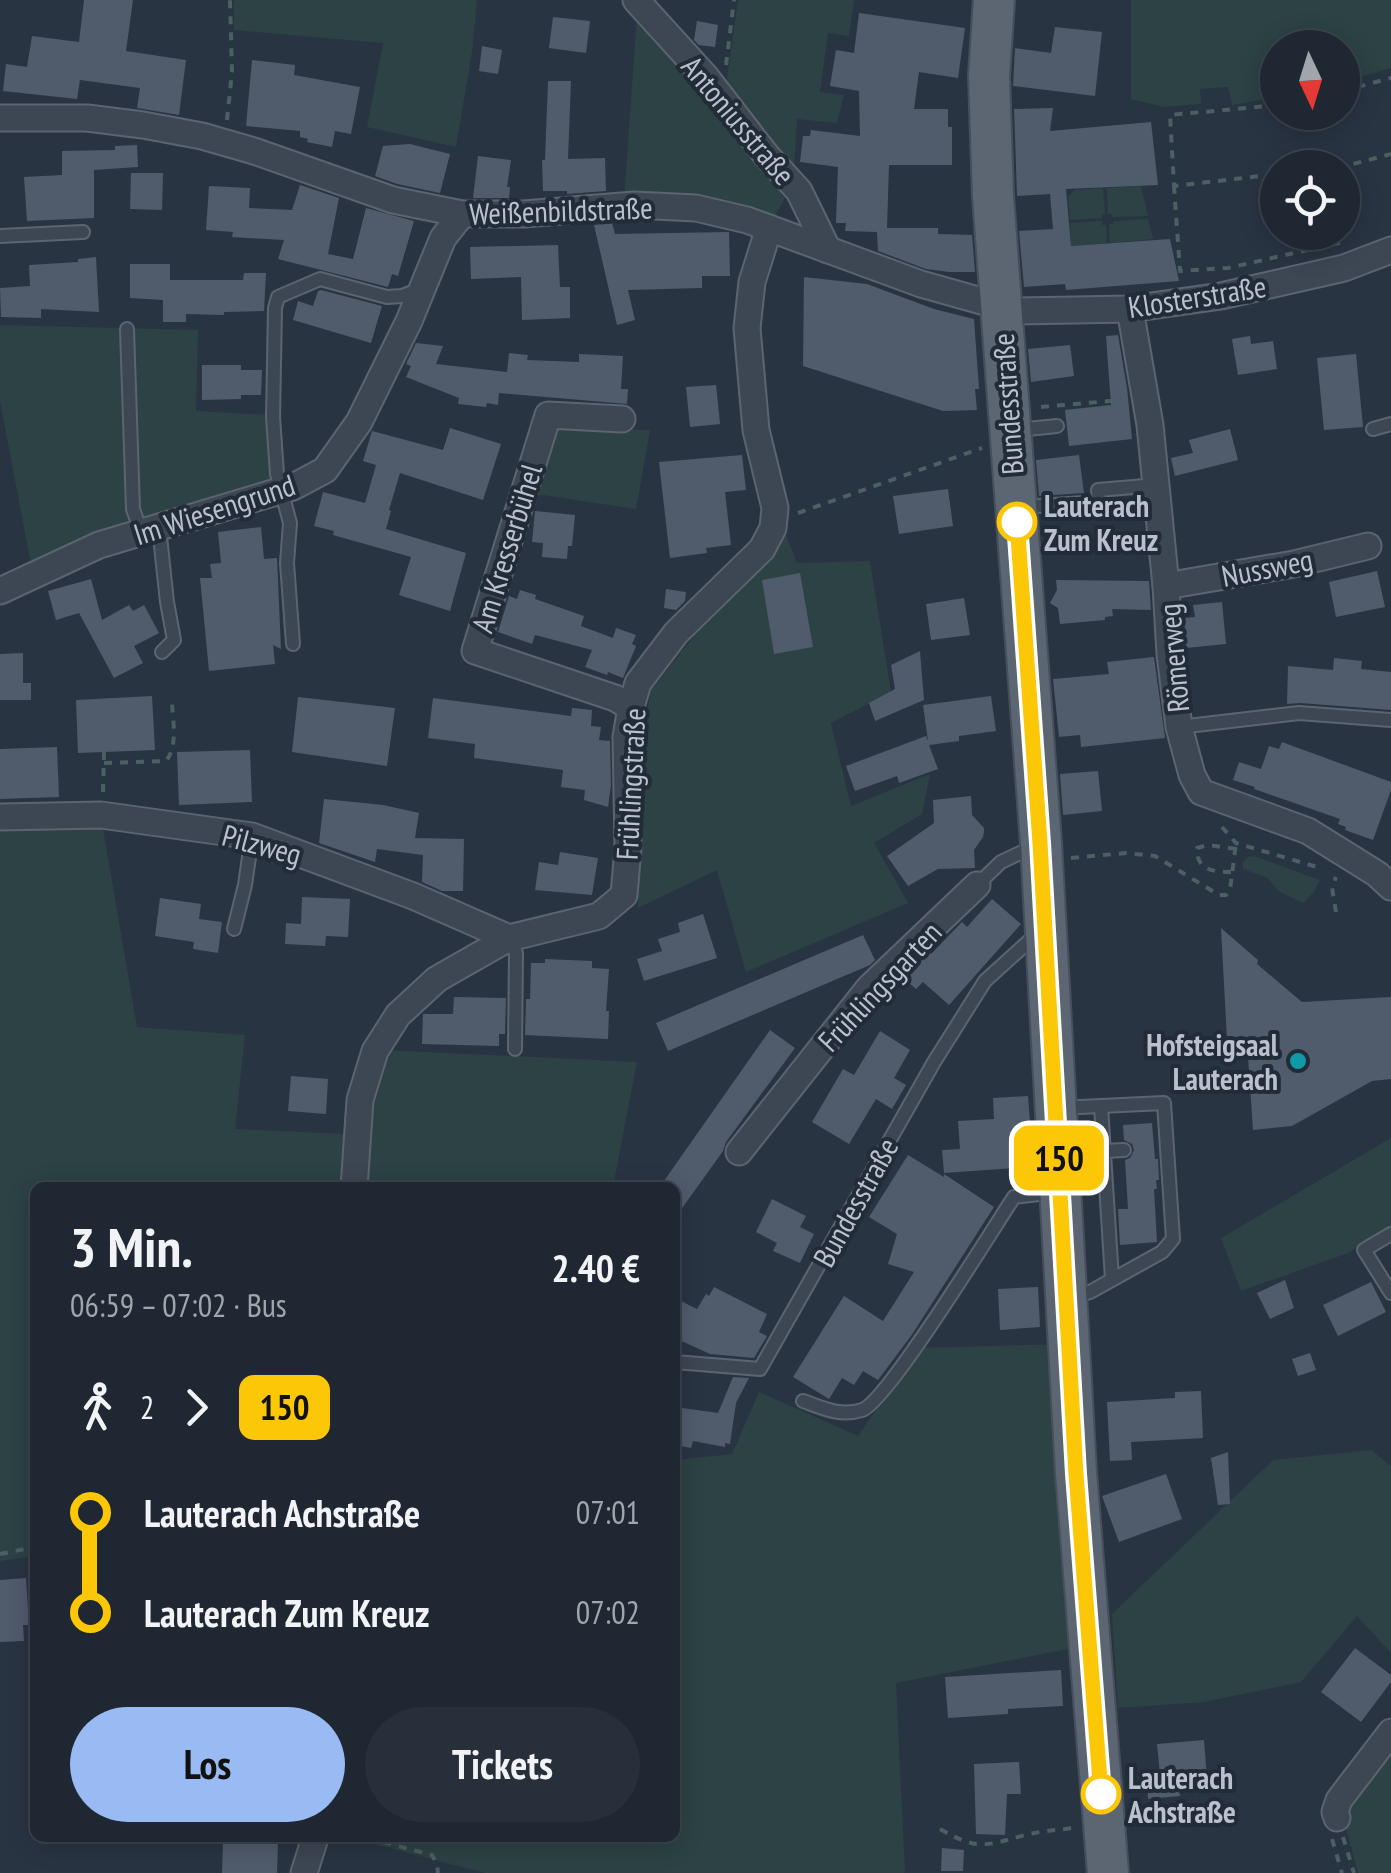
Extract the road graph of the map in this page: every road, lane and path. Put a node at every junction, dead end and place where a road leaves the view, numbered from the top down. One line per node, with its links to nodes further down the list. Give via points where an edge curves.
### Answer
1 (230, 0): 10 (path)
2 (636, 0): 7 (street, Antoniusstraße)
3 (734, 0): 7 (path)
4 (994, 0): 23 (main road, Bundesstraße, via 990,106)
5 (1391, 78): 6 (path)
6 (1360, 86)
7 (721, 98): 19 (street, Antoniusstraße, via 799,190)
8 (1260, 106): 14 (path, via 1170,115)
9 (0, 118): 10 (street, Weißenbildstraße, via 87,118)
10 (225, 142): 15 (street, Weißenbildstraße, via 393,200)
11 (1391, 154): 12 (path)
12 (1360, 162)
13 (1260, 176): 14 (path)
14 (1174, 186): 20 (path, via 1180,271)
15 (462, 214): 16 (street, Weißenbildstraße, via 680,207); 22 (street, Im Wiesengrund, via 443,238)
16 (769, 228): 19 (street, Weißenbildstraße); 37 (street, via 752,282 748,328 756,430)
17 (82, 232): 18 (lane)
18 (0, 236)
19 (828, 250): 23 (street, Weißenbildstraße)
20 (1306, 250)
21 (1391, 250): 24 (street, Klosterstraße, via 1344,268 1221,296)
22 (423, 290): 35 (street, Im Wiesengrund, via 344,446 324,470); 35 (lane, via 387,297 320,279 278,297 273,417)
23 (1000, 305): 24 (street, Klosterstraße, via 1042,312); 31 (main road, Bundesstraße)
24 (1130, 309): 27 (street, Römerweg)
25 (127, 328): 38 (lane, via 133,508)
26 (1090, 391): 28 (path)
27 (1146, 398): 28 (path); 34 (street, Römerweg)
28 (1091, 402): 31 (path)
29 (622, 419): 45 (street, Am Kresserbühel, via 548,414 475,651)
30 (1391, 424): 33 (lane)
31 (1009, 426): 32 (lane); 36 (main road, Bundesstraße); 37 (path)
32 (1057, 426)
33 (1373, 429)
34 (1158, 485): 36 (lane, via 1098,490 1099,502); 40 (street, Römerweg)
35 (281, 490): 38 (street, Im Wiesengrund); 42 (lane, via 290,523)
36 (1016, 508): 55 (main road, Bundesstraße)
37 (774, 522): 45 (street, Frühlingstraße, via 762,548 676,634 638,683)
38 (150, 529): 41 (street, Im Wiesengrund, via 99,544); 43 (lane, via 174,640)
39 (1368, 546): 40 (street, Nussweg)
40 (1166, 586): 47 (street, Römerweg)
41 (0, 591)
42 (293, 644)
43 (162, 652)
44 (172, 704): 49 (path, via 170,758)
45 (631, 707): 63 (street, Frühlingstraße, via 624,895 599,916)
46 (1391, 720): 47 (lane, via 1300,713)
47 (1179, 726): 50 (street, Römerweg, via 1192,775 1202,792)
48 (104, 752): 49 (path)
49 (104, 763): 51 (path)
50 (1218, 799): 54 (path, via 1218,818); 58 (street, via 1308,831)
51 (101, 816): 52 (street, Pilzweg); 53 (street, Pilzweg)
52 (0, 817)
53 (252, 836): 62 (lane); 63 (street, Pilzweg)
54 (1236, 846): 56 (path); 56 (path, via 1197,848 1206,869); 57 (path, via 1317,866)
55 (1041, 852): 56 (path, via 1155,856 1219,895 1230,890); 59 (lane, Frühlingsgarten, via 1001,862); 61 (main road, Bundesstraße)
56 (1232, 872)
57 (1336, 878): 58 (path, via 1358,886); 60 (path)
58 (1387, 883)
59 (977, 884): 69 (street, Frühlingsgarten, via 869,988)
60 (1336, 912)
61 (1046, 927): 66 (main road, Bundesstraße); 76 (lane, Bundesstraße, via 984,980 760,1369)
62 (234, 929)
63 (509, 938): 64 (lane, via 516,953); 70 (street, Frühlingstraße, via 438,979 398,1015 375,1051 360,1100)
64 (515, 1049)
65 (1101, 1106): 66 (lane); 68 (lane); 73 (lane, via 1164,1103 1161,1149 1173,1239)
66 (1056, 1108): 71 (main road, Bundesstraße)
67 (1124, 1150): 68 (lane)
68 (1104, 1151): 73 (lane)
69 (739, 1152)
70 (355, 1182)
71 (1060, 1192): 75 (main road, Bundesstraße); 77 (lane, via 1014,1197 898,1374 866,1410 840,1414)
72 (1391, 1234): 74 (lane, via 1364,1250)
73 (1112, 1279): 75 (lane)
74 (1391, 1293)
75 (1066, 1299): 82 (main road, Bundesstraße)
76 (680, 1362)
77 (803, 1400)
78 (30, 1548): 79 (path)
79 (0, 1554)
80 (1391, 1732): 81 (street, via 1338,1800)
81 (1337, 1818): 89 (path)
82 (1103, 1826): 83 (path, via 982,1846); 88 (main road, Bundesstraße)
83 (940, 1829)
84 (314, 1842): 86 (street)
85 (383, 1842): 87 (path, via 432,1855)
86 (304, 1873)
87 (438, 1873)
88 (1108, 1873)
89 (1354, 1873)

